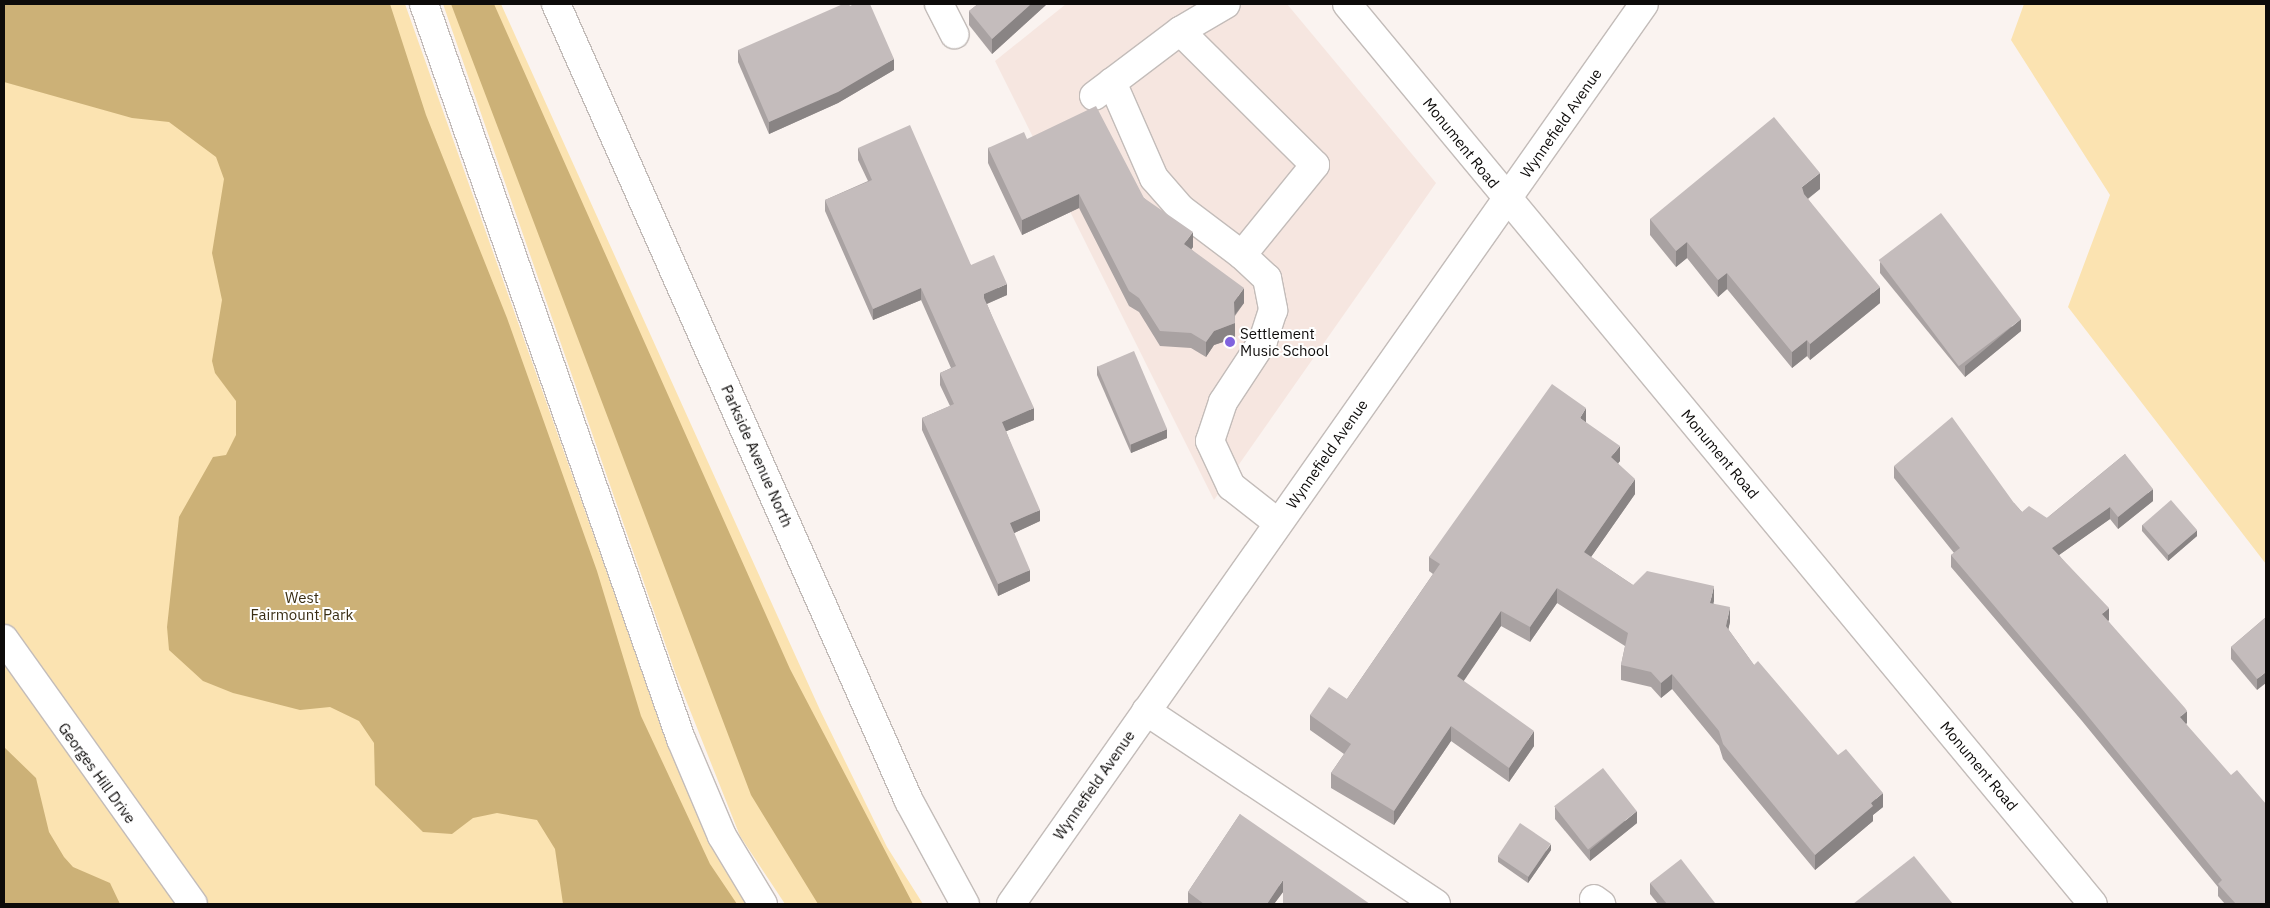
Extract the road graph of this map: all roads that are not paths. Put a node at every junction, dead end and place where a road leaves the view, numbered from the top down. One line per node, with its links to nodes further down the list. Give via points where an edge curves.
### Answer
1 (424, 4): 15 (street, via 681,739 722,836)
2 (556, 4): 16 (street, Parkside Avenue North, via 909,801)
3 (939, 4): 8 (street)
4 (1226, 4): 7 (street)
5 (1347, 4): 9 (street, Monument Road)
6 (1644, 4): 9 (street, Wynnefield Avenue)
7 (1180, 31): 10 (street, via 1315,165); 10 (street, via 1103,89 1154,178 1181,209)
8 (954, 34)
9 (1507, 199): 11 (street, Wynnefield Avenue); 19 (street, Monument Road)
10 (1242, 255): 11 (street, via 1266,278 1273,310 1263,341 1223,402 1210,441 1231,486)
11 (1278, 523): 13 (street, Wynnefield Avenue)
12 (4, 639): 14 (street, Georges Hill Drive)
13 (1146, 711): 17 (street, Wynnefield Avenue); 18 (street)
14 (193, 904)
15 (763, 904)
16 (965, 904)
17 (1011, 904)
18 (1436, 904)
19 (2094, 904)

